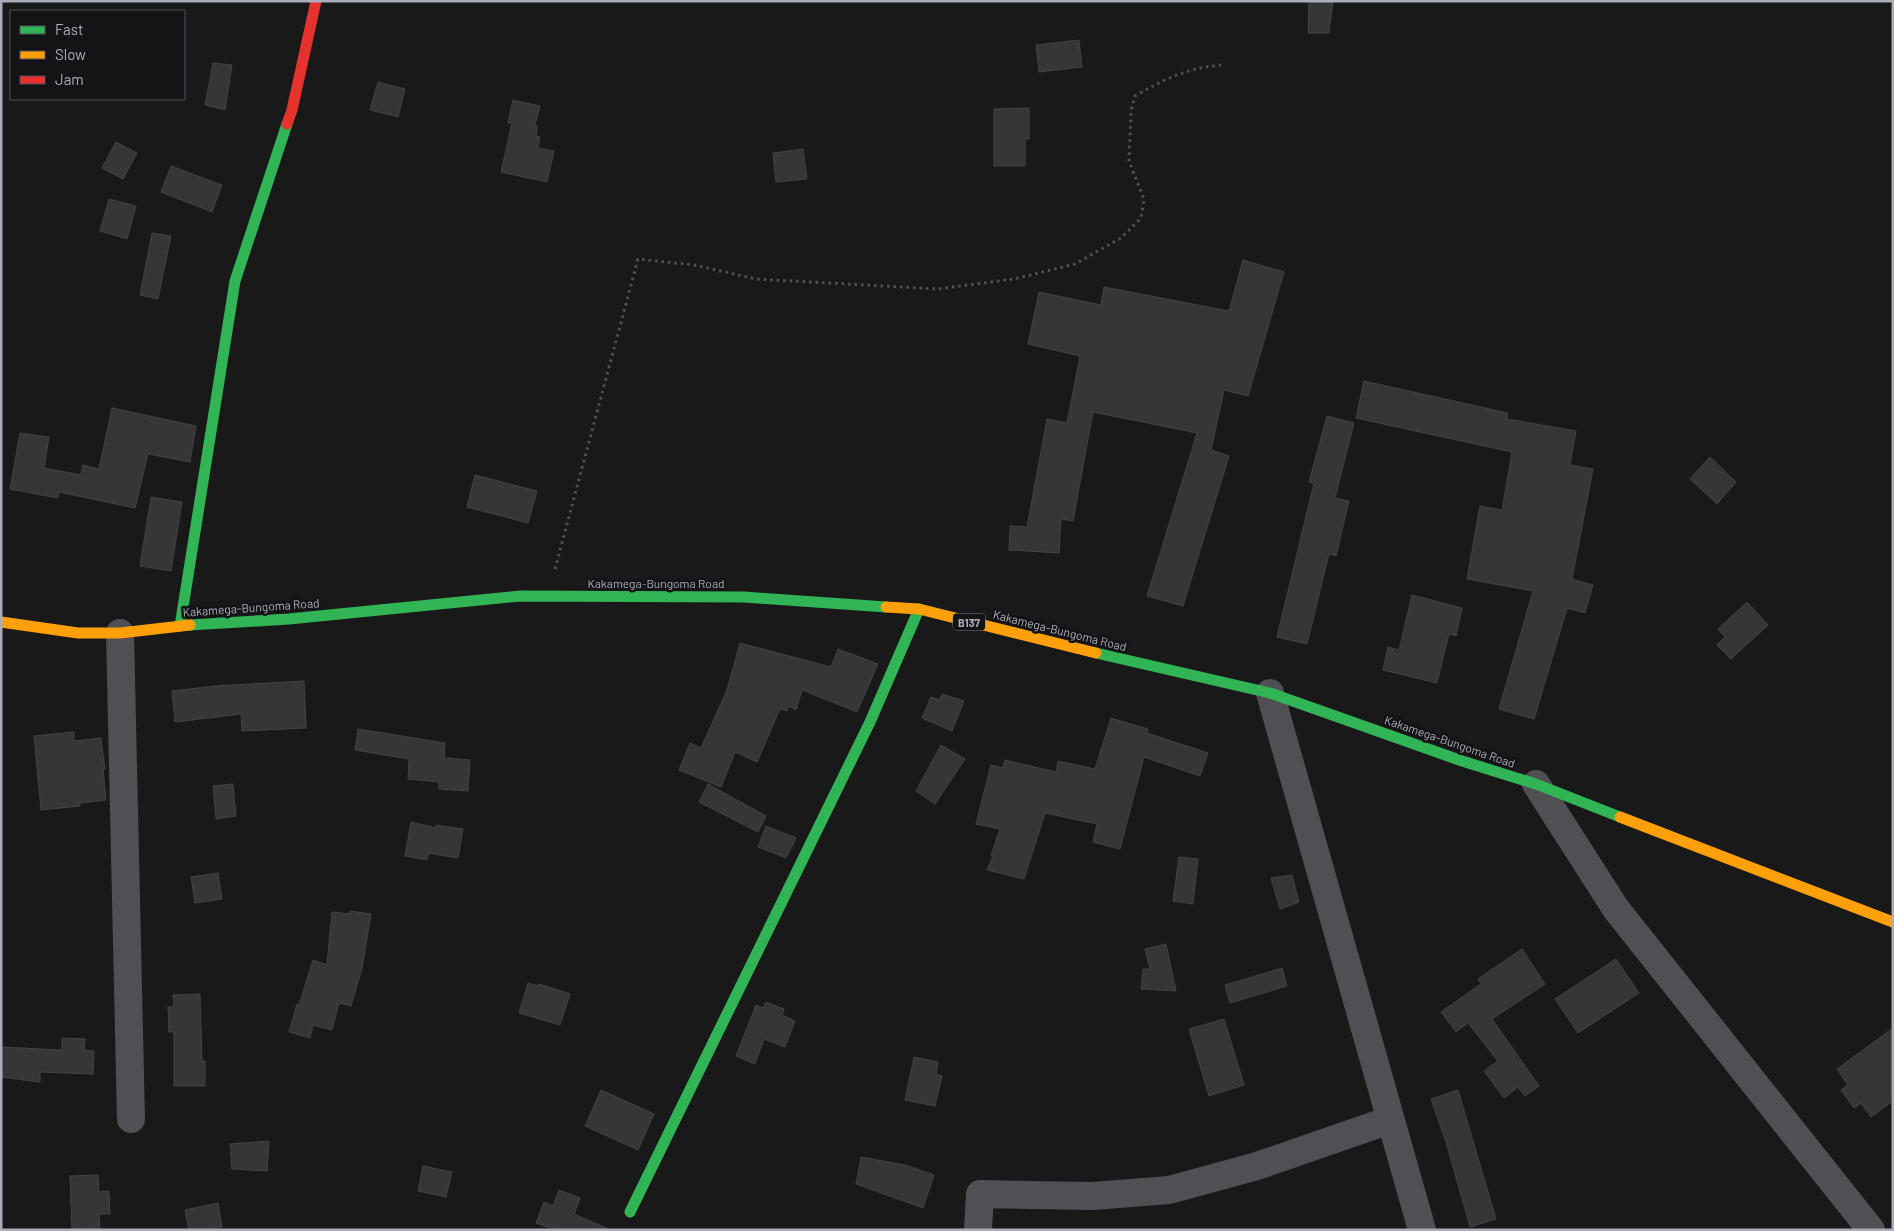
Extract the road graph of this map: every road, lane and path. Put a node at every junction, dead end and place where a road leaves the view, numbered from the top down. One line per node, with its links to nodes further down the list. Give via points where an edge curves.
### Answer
1 (316, 1): 6 (main road, via 292,110 235,281)
2 (1221, 65): 3 (path, via 1198,67 1167,78 1136,96 1130,110 1129,161 1144,199 1140,218 1121,238 1075,264 1014,279 937,289 756,279 694,265 638,259)
3 (548, 596): 4 (main road, Kakamega-Bungoma Road / B137, via 744,597); 6 (main road, Kakamega-Bungoma Road / B137)
4 (919, 609): 8 (main road, Kakamega-Bungoma Road / B137); 13 (main road, via 870,722)
5 (1, 622): 7 (main road, Kakamega-Bungoma Road / B137, via 78,633)
6 (180, 626): 7 (main road, Kakamega-Bungoma Road / B137)
7 (120, 633): 11 (street)
8 (1270, 693): 9 (main road, Kakamega-Bungoma Road / B137); 12 (street)
9 (1536, 784): 10 (main road, Kakamega-Bungoma Road / B137); 16 (street, via 1616,909)
10 (1893, 922)
11 (132, 1119)
12 (1390, 1120): 14 (street, via 1257,1166 1169,1190 1093,1196 980,1194); 15 (street)
13 (630, 1212)
14 (978, 1230)
15 (1422, 1230)
16 (1871, 1230)

